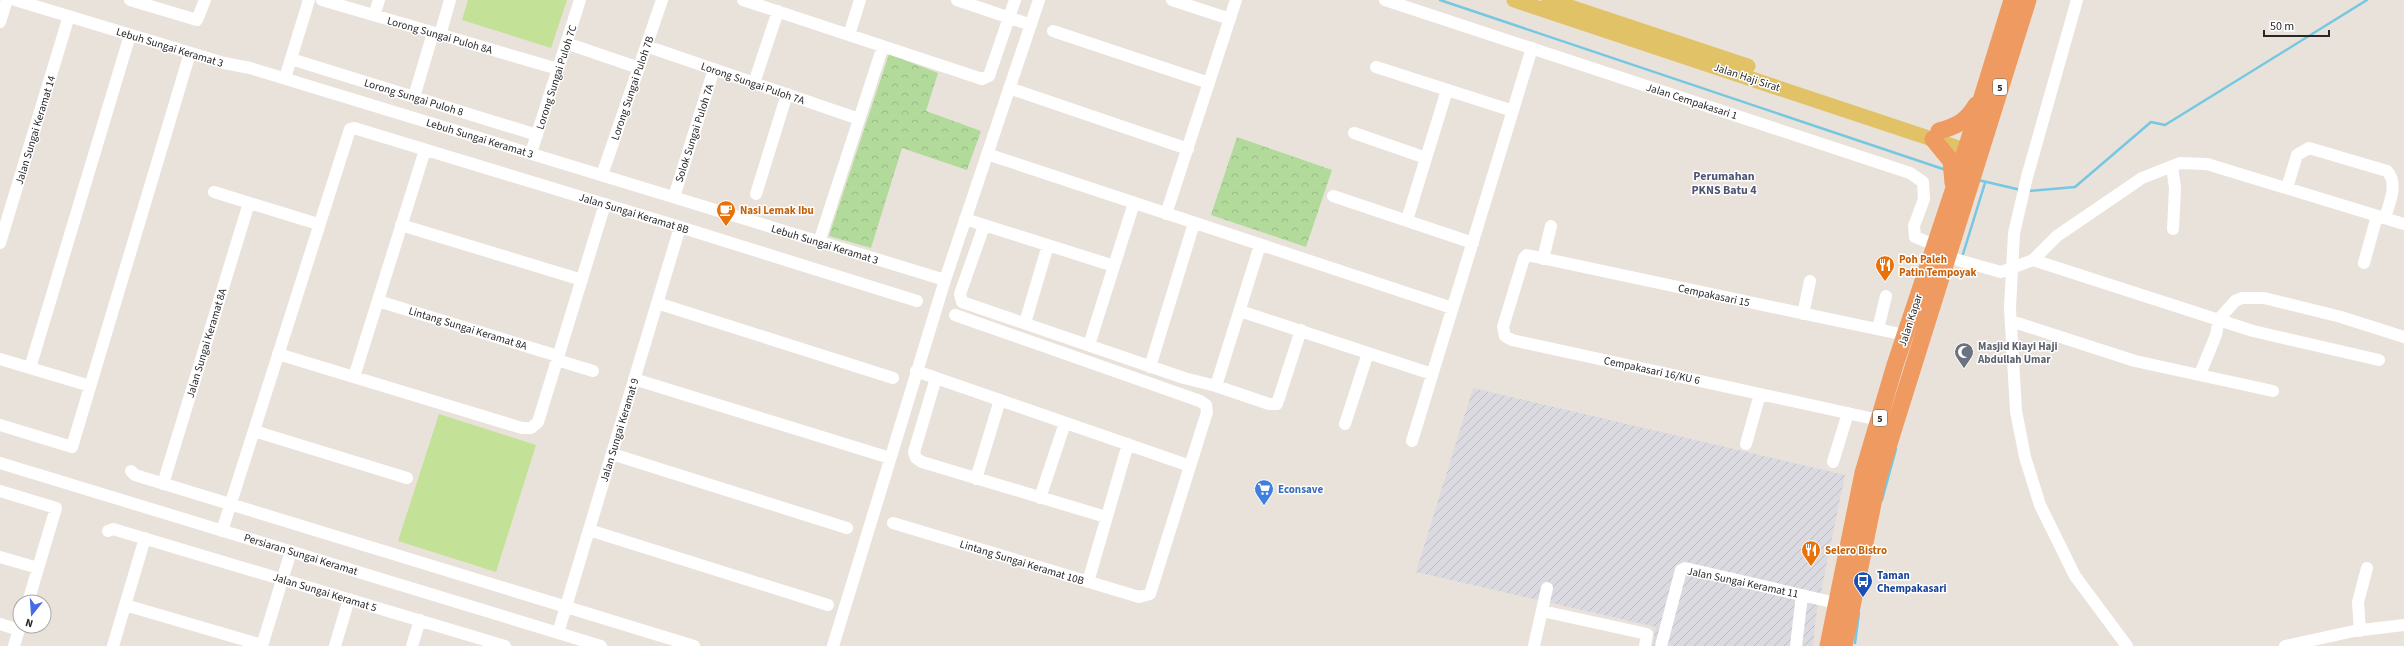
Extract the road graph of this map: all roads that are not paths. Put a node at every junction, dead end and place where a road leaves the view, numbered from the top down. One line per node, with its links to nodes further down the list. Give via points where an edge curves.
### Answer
1 (7, 0): 27 (street)
2 (15, 0): 26 (street, Lebuh Sungai Keramat 3)
3 (130, 0): 4 (street, via 197,20)
4 (205, 0)
5 (309, 0): 41 (street)
6 (322, 0): 25 (street, Lorong Sungai Puloh 8A)
7 (379, 0): 25 (street)
8 (450, 0): 33 (street)
9 (580, 0): 36 (street, Lorong Sungai Puloh 7C)
10 (662, 0): 37 (street, Lorong Sungai Puloh 7B)
11 (743, 0): 24 (street)
12 (860, 0): 35 (street)
13 (957, 0): 28 (street)
14 (1015, 0): 28 (street)
15 (1039, 0): 30 (street)
16 (1172, 0): 29 (street)
17 (1236, 0): 29 (street)
18 (1385, 0): 39 (street, Jalan Cempakasari 1)
19 (1514, 0): 58 (main road, Jalan Haji Sirat)
20 (1549, 0): 58 (main road, Jalan Haji Sirat)
21 (2012, 0): 31 (highway, Jalan Kapar / 5)
22 (2028, 0): 31 (highway, Jalan Kapar / 5)
23 (2077, 0): 99 (street, via 2027,177 2014,233)
24 (778, 12): 35 (street); 47 (street)
25 (374, 15): 33 (street, Lorong Sungai Puloh 8A)
26 (69, 16): 34 (street, Lebuh Sungai Keramat 3); 88 (street, Jalan Sungai Keramat 14)
27 (1, 18)
28 (1009, 18): 30 (street); 38 (street, via 989,76 982,79)
29 (1230, 19): 48 (street)
30 (1031, 25): 49 (street)
31 (2011, 26): 52 (highway, Jalan Kapar / 5); 65 (highway, Jalan Kapar / 5)
32 (1053, 31): 48 (street)
33 (437, 34): 44 (street, Lorong Sungai Puloh 8A); 53 (street)
34 (130, 35): 40 (street, Lebuh Sungai Keramat 3); 125 (street)
35 (849, 35): 38 (street)
36 (566, 43): 43 (street); 44 (street, Lorong Sungai Puloh 7C)
37 (646, 46): 43 (street, Lorong Sungai Puloh 7B); 45 (street, Lorong Sungai Puloh 7A)
38 (883, 46): 55 (street)
39 (1532, 48): 54 (street); 91 (street, Jalan Cempakasari 1, via 1910,173 1923,182 1924,199 1914,226 1915,237)
40 (190, 53): 46 (street, Lebuh Sungai Keramat 3); 134 (street)
41 (291, 59): 46 (street); 53 (street, Lorong Sungai Puloh 8)
42 (1376, 67): 50 (street)
43 (639, 68): 66 (street, Lorong Sungai Puloh 7B)
44 (558, 69): 57 (street, Lorong Sungai Puloh 7C)
45 (714, 69): 47 (street, Lorong Sungai Puloh 7A); 71 (street, Solok Sungai Puloh 7A)
46 (285, 78): 61 (street, Lebuh Sungai Keramat 3)
47 (754, 83): 51 (street, Lorong Sungai Puloh 7A)
48 (1209, 83): 59 (street)
49 (1010, 88): 59 (street); 62 (street)
50 (1447, 90): 54 (street); 63 (street)
51 (787, 94): 55 (street, Lorong Sungai Puloh 7A); 69 (street)
52 (1983, 95): 58 (highway, via 1969,118); 65 (highway, Jalan Kapar / 5)
53 (414, 97): 57 (street, Lorong Sungai Puloh 8)
54 (1513, 111): 89 (street)
55 (859, 119): 87 (street)
56 (1354, 133): 63 (street)
57 (537, 135): 61 (street, Lorong Sungai Puloh 7C)
58 (1936, 135): 65 (highway); 65 (main road, Jalan Haji Sirat)
59 (1188, 149): 75 (street)
60 (425, 150): 74 (street, Jalan Sungai Keramat 8B); 80 (street, Jalan Sungai Keramat 8B, via 354,128 350,129); 82 (street)
61 (531, 153): 66 (street, Lebuh Sungai Keramat 3)
62 (987, 154): 73 (street); 77 (street)
63 (1426, 158): 78 (street)
64 (2172, 166): 67 (street, via 2180,163 2207,164); 86 (street, via 2175,188); 96 (street, via 2142,178 2056,236)
65 (1964, 167): 91 (highway, Jalan Kapar / 5); 93 (highway, Jalan Kapar / 5)
66 (602, 175): 71 (street, Lebuh Sungai Keramat 3)
67 (2287, 188): 76 (street); 76 (street, via 2297,155 2309,148 2387,171 2392,176 2393,186)
68 (214, 192): 72 (street)
69 (756, 194)
70 (1333, 196): 78 (street)
71 (674, 197): 87 (street, Lebuh Sungai Keramat 3)
72 (249, 203): 80 (street); 156 (street, Jalan Sungai Keramat 8A)
73 (1134, 203): 75 (street); 98 (street)
74 (605, 204): 85 (street, Jalan Sungai Keramat 8B); 100 (street)
75 (1166, 214): 79 (street)
76 (2381, 217): 81 (street); 97 (street)
77 (965, 219): 83 (street); 101 (street)
78 (1407, 220): 89 (street)
79 (1194, 223): 90 (street); 124 (street)
80 (318, 224): 120 (street)
81 (2404, 224)
82 (402, 225): 100 (street); 104 (street)
83 (984, 226): 92 (street); 113 (street, via 960,300)
84 (1551, 226): 95 (street)
85 (680, 227): 105 (street, Jalan Sungai Keramat 8B); 106 (street, Jalan Sungai Keramat 9)
86 (2173, 229)
87 (819, 242): 101 (street, Lebuh Sungai Keramat 3)
88 (0, 243)
89 (1473, 243): 107 (street)
90 (1260, 245): 107 (street); 108 (street)
91 (1935, 245): 116 (highway, Jalan Kapar / 5)
92 (1048, 246): 98 (street); 113 (street)
93 (1948, 257): 99 (street, via 2001,272); 204 (highway, Jalan Kapar / 5, via 1878,479)
94 (1524, 258): 95 (street, Cempakasari 15, via 1527,255); 137 (street, Cempakasari 16/KU 6, via 1504,327 1508,338)
95 (1543, 259): 109 (street, Cempakasari 15)
96 (2033, 260): 99 (street); 111 (street)
97 (2364, 264)
98 (1114, 266): 118 (street)
99 (2011, 268): 112 (street)
100 (582, 280): 121 (street)
101 (945, 280): 127 (street)
102 (1810, 281): 109 (street)
103 (1886, 296): 115 (street)
104 (378, 301): 121 (street, Lintang Sungai Keramat 8A); 130 (street)
105 (917, 301)
106 (657, 303): 131 (street); 133 (street, Jalan Sungai Keramat 9)
107 (1452, 308): 128 (street)
108 (1240, 311): 114 (street); 135 (street)
109 (1804, 314): 115 (street, Cempakasari 15)
110 (955, 315): 152 (street, via 1200,401 1206,405 1207,412)
111 (2219, 319): 117 (street, via 2235,301 2242,298 2264,298 2341,317); 123 (street, via 2253,330); 129 (street, via 2216,336)
112 (2011, 321): 129 (street, via 2135,361); 205 (street, via 2016,411 2025,457 2040,505 2075,576)
113 (1025, 323): 118 (street)
114 (1300, 330): 119 (street); 135 (street, via 1278,404 1269,404)
115 (1878, 330): 116 (street, Cempakasari 15)
116 (1905, 335): 140 (highway, Jalan Kapar / 5)
117 (2404, 337)
118 (1089, 345): 124 (street)
119 (1368, 353): 128 (street); 142 (street)
120 (278, 354): 130 (street); 144 (street)
121 (558, 358): 126 (street, Lintang Sungai Keramat 8A); 130 (street, via 538,422 531,428 522,428)
122 (0, 359): 125 (street)
123 (2379, 360)
124 (1150, 366): 135 (street)
125 (30, 368): 134 (street)
126 (593, 371)
127 (916, 372): 132 (street); 149 (street)
128 (1432, 374): 145 (street)
129 (2200, 374): 136 (street)
130 (354, 377)
131 (893, 378)
132 (936, 378): 138 (street); 155 (street, via 914,452 916,458)
133 (634, 379): 148 (street, Jalan Sungai Keramat 9); 149 (street)
134 (90, 386): 143 (street, via 72,446)
135 (1216, 386)
136 (2273, 391)
137 (1760, 394): 139 (street, Cempakasari 16/KU 6); 147 (street)
138 (1000, 400): 141 (street); 155 (street)
139 (1848, 413): 140 (street, Cempakasari 16/KU 6); 150 (street)
140 (1879, 420): 177 (highway, Jalan Kapar / 5, via 1858,494)
141 (1065, 423): 146 (street); 158 (street)
142 (1345, 424)
143 (0, 425)
144 (254, 431): 154 (street); 159 (street)
145 (1412, 441)
146 (1128, 444): 152 (street); 160 (street)
147 (1746, 444)
148 (612, 454): 162 (street); 163 (street, Jalan Sungai Keramat 9)
149 (890, 458): 198 (street)
150 (1833, 462)
151 (0, 463): 165 (street, Persiaran Sungai Keramat)
152 (1190, 466): 172 (street, Lintang Sungai Keramat 10B, via 1150,594 1139,597)
153 (131, 471): 156 (street)
154 (407, 478)
155 (976, 478): 158 (street)
156 (164, 484): 159 (street)
157 (0, 492): 169 (street, via 56,508)
158 (1040, 498): 160 (street)
159 (231, 504): 165 (street); 179 (street)
160 (1106, 517): 172 (street)
161 (893, 523): 172 (street, Lintang Sungai Keramat 10B)
162 (847, 528)
163 (589, 530): 179 (street, Jalan Sungai Keramat 9); 180 (street)
164 (108, 531): 166 (street, Jalan Sungai Keramat 5, via 113,529)
165 (222, 531): 167 (street, Persiaran Sungai Keramat)
166 (145, 538): 171 (street, Jalan Sungai Keramat 5); 178 (street)
167 (291, 551): 171 (street); 187 (street, Persiaran Sungai Keramat)
168 (0, 557): 169 (street)
169 (38, 568): 174 (street)
170 (2367, 568): 186 (street, via 2358,602)
171 (283, 579): 176 (street, Jalan Sungai Keramat 5); 192 (street)
172 (1088, 582)
173 (1547, 588): 181 (street)
174 (30, 594)
175 (1802, 595): 177 (street, Jalan Sungai Keramat 11); 201 (street, Jalan Sungai Keramat 11, via 1693,570 1681,570); 202 (street)
176 (349, 599): 182 (street, Jalan Sungai Keramat 5); 193 (street)
177 (1836, 603): 203 (highway, Jalan Kapar / 5)
178 (126, 605): 191 (street); 192 (street)
179 (566, 605): 187 (street, Jalan Sungai Keramat 9); 197 (street)
180 (828, 605)
181 (1542, 611): 199 (street); 200 (street, via 1648,634)
182 (420, 620): 194 (street); 195 (street, Jalan Sungai Keramat 5)
183 (0, 624): 185 (street)
184 (2404, 625): 186 (street)
185 (12, 626)
186 (2360, 631): 206 (street)
187 (558, 632): 189 (street, Persiaran Sungai Keramat)
188 (18, 634): 190 (street)
189 (579, 643): 196 (street, Persiaran Sungai Keramat)
190 (14, 646)
191 (113, 646)
192 (262, 646)
193 (335, 646)
194 (412, 646)
195 (505, 646)
196 (601, 646)
197 (694, 646)
198 (833, 646)
199 (1534, 646)
200 (1645, 646)
201 (1661, 646)
202 (1796, 646)
203 (1828, 646)
204 (1844, 646)
205 (2126, 646)
206 (2285, 646)

